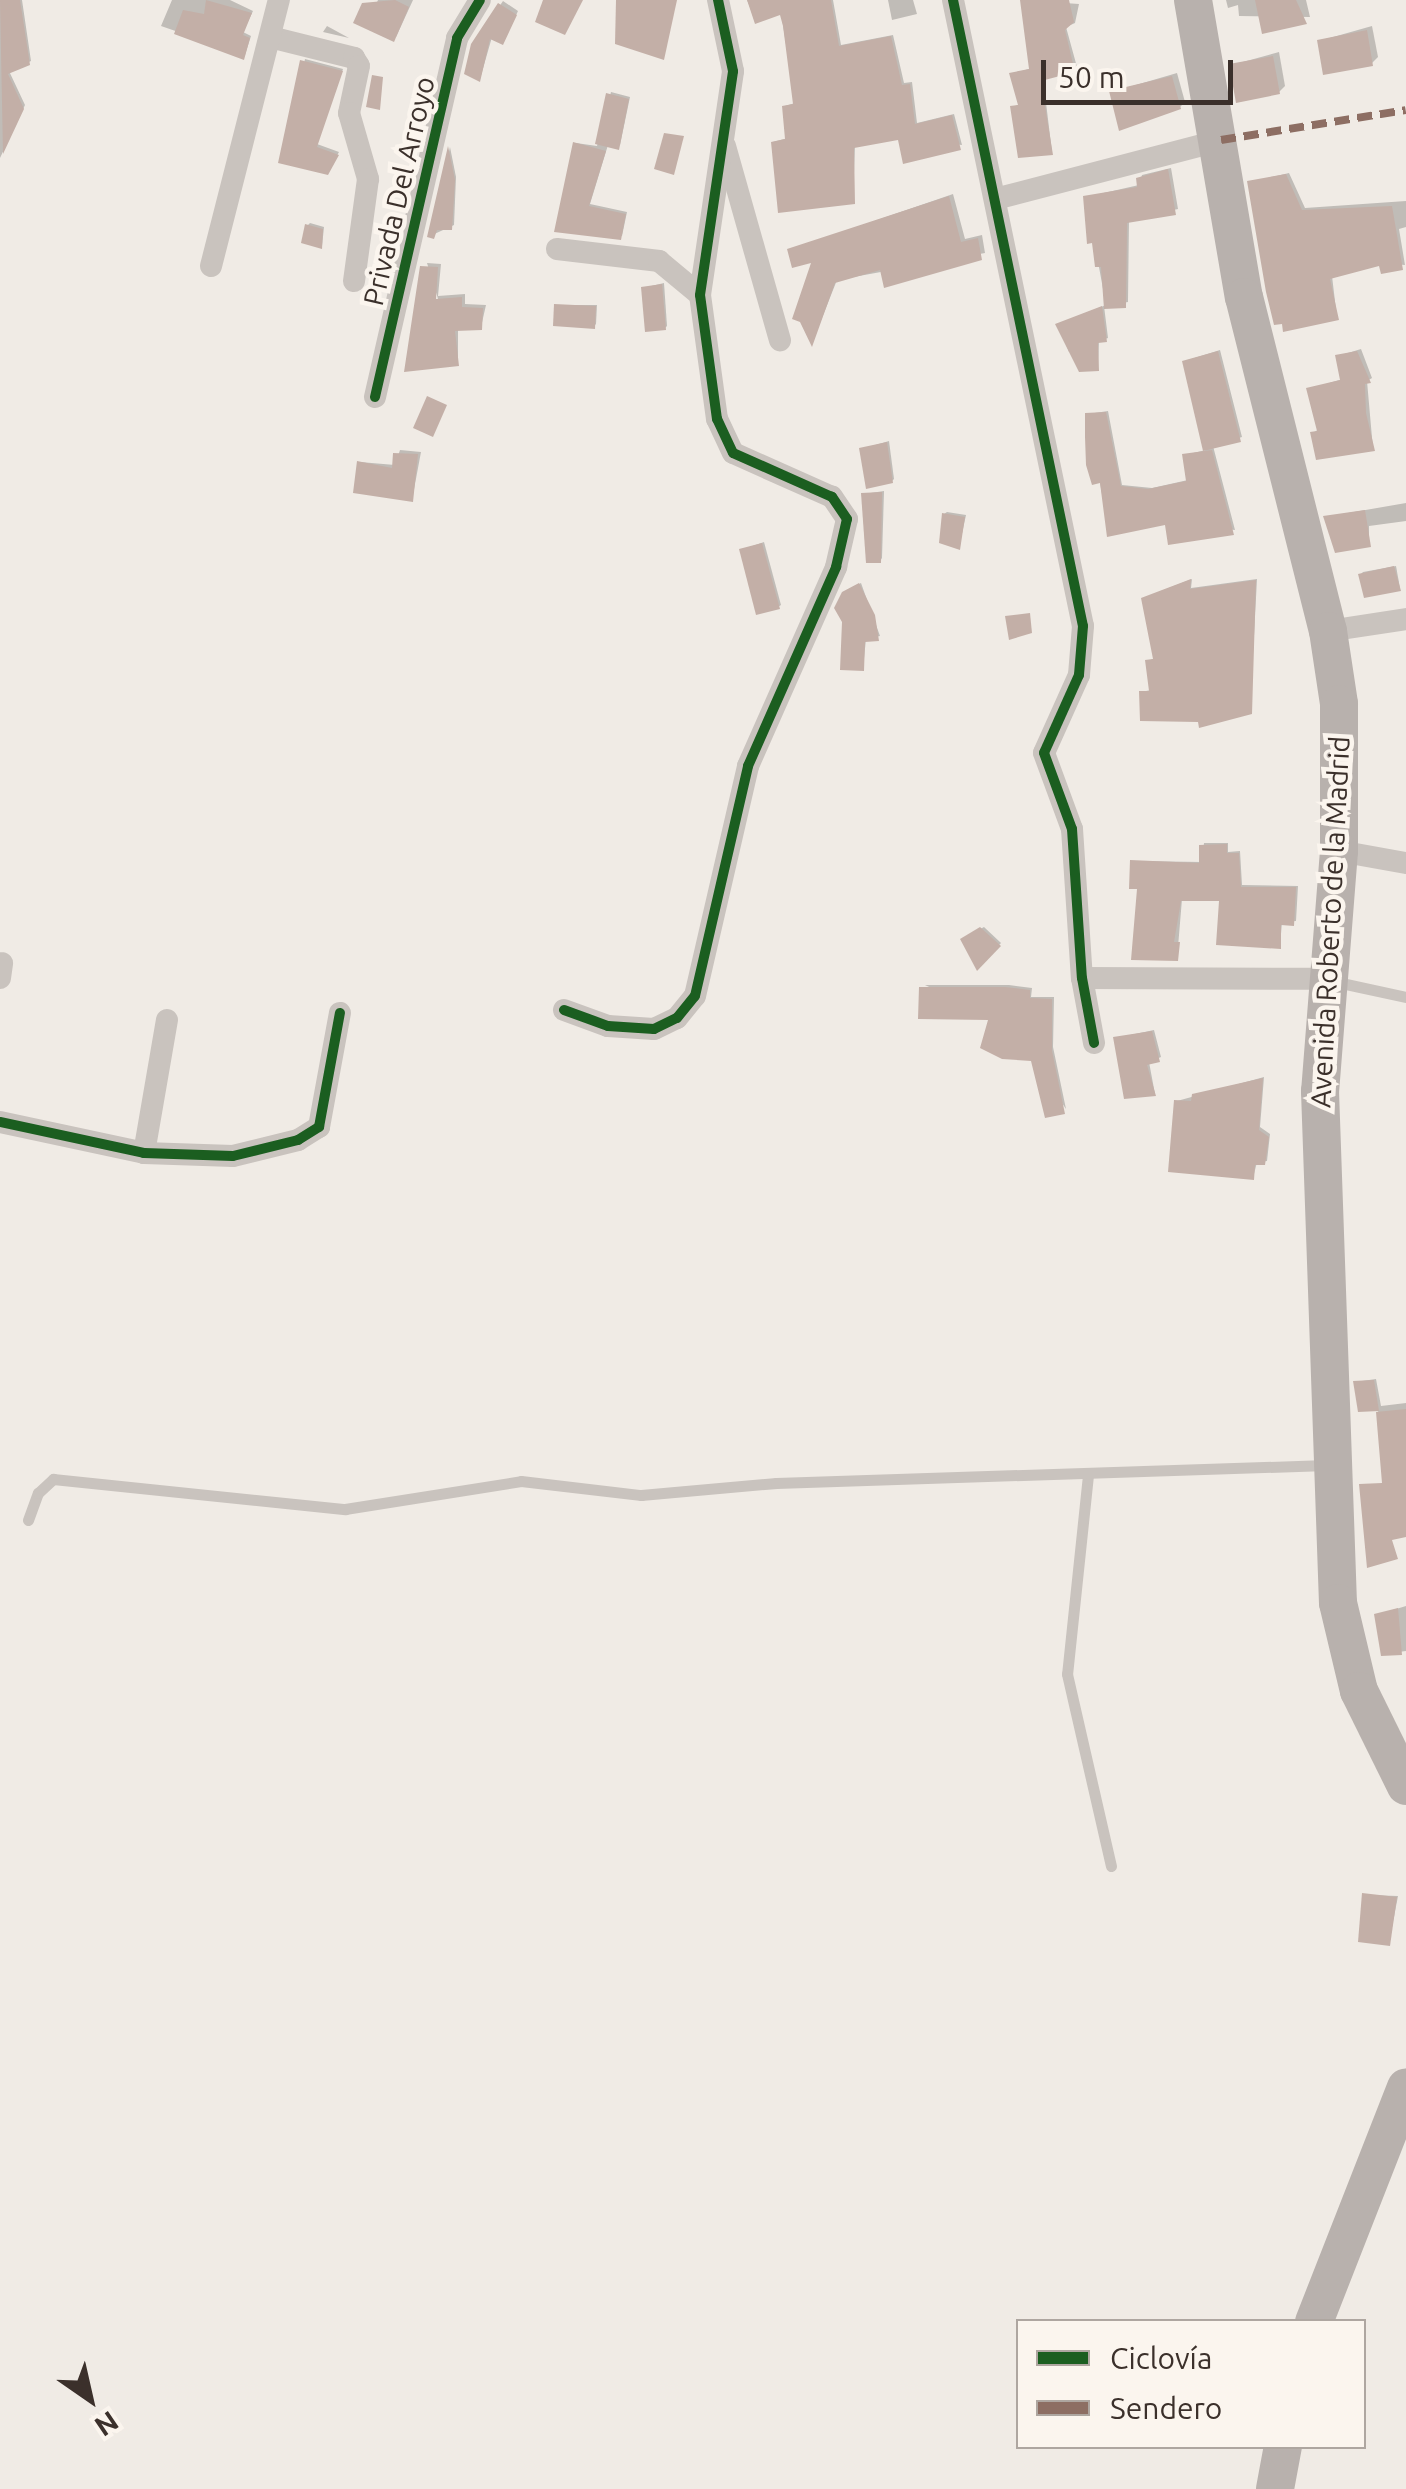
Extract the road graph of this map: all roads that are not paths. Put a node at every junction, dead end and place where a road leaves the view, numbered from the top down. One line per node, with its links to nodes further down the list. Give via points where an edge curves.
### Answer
1 (280, 0): 6 (street)
2 (480, 0): 15 (street, Privada Del Arroyo, via 457,38)
3 (718, 0): 7 (street, via 733,72)
4 (953, 0): 9 (street)
5 (1194, 0): 8 (main road, Avenida Roberto de la Madrid)
6 (270, 37): 11 (street); 12 (street, via 354,58 359,66 349,112 368,180)
7 (723, 138): 13 (street); 14 (street)
8 (1222, 140): 9 (street); 17 (main road, Avenida Roberto de la Madrid, via 1244,297)
9 (994, 199): 20 (street, via 1083,626 1079,675 1044,753 1072,829)
10 (557, 249): 13 (street, via 659,261)
11 (210, 266)
12 (354, 281)
13 (700, 295): 23 (street, via 717,420 733,453 832,496 847,519 836,566 748,766 695,996 677,1018 654,1029 608,1026)
14 (780, 340)
15 (375, 396)
16 (1406, 618): 17 (street)
17 (1328, 631): 18 (main road, Avenida Roberto de la Madrid, via 1339,704)
18 (1339, 850): 19 (street); 21 (main road, Avenida Roberto de la Madrid)
19 (1406, 863)
20 (1082, 978): 21 (street); 26 (street)
21 (1324, 979): 22 (lane); 29 (main road, Avenida Roberto de la Madrid, via 1320,1091)
22 (1406, 996)
23 (564, 1010)
24 (340, 1013): 28 (street, via 318,1127 310,1136 233,1156)
25 (167, 1020): 28 (street)
26 (1094, 1043)
27 (0, 1122): 28 (street)
28 (144, 1153)
29 (1332, 1464): 30 (lane); 32 (main road, Avenida Roberto de la Madrid, via 1346,1653)
30 (1088, 1475): 31 (lane, via 776,1483 641,1494 521,1482 345,1509 53,1479 38,1493); 33 (lane, via 1067,1674)
31 (28, 1520)
32 (1406, 1786)
33 (1111, 1866)
34 (1406, 2087): 35 (main road)
35 (1315, 2319)
36 (1282, 2449): 37 (main road)
37 (1276, 2489)

